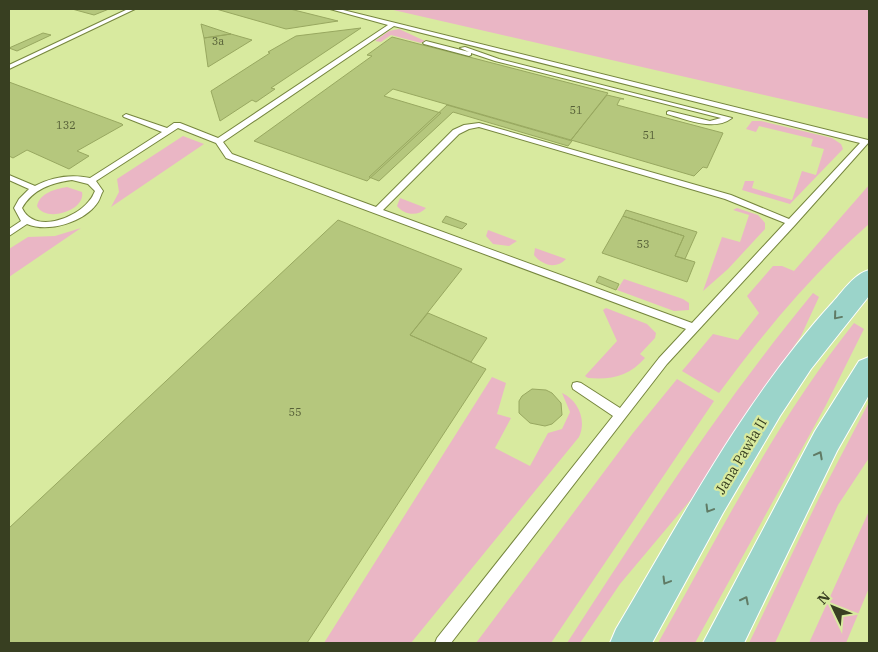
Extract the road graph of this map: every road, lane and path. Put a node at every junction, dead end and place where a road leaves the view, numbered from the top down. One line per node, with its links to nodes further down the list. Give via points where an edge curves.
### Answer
1 (132, 9): 7 (lane)
2 (333, 9): 3 (lane)
3 (393, 24): 4 (lane); 15 (lane)
4 (409, 28): 6 (lane, via 422,38); 9 (lane)
5 (426, 43): 6 (lane)
6 (497, 60): 11 (lane)
7 (9, 67)
8 (669, 113): 11 (lane, via 710,123)
9 (749, 113): 11 (lane); 16 (lane)
10 (126, 116): 12 (lane)
11 (728, 118)
12 (139, 121): 13 (lane); 14 (lane)
13 (128, 127)
14 (168, 131): 15 (lane, via 178,125); 18 (lane)
15 (219, 141): 20 (lane, via 229,156)
16 (867, 142): 22 (lane)
17 (9, 177): 19 (lane)
18 (91, 181): 19 (lane, via 60,179); 21 (lane, via 99,191 98,198 84,212 59,222)
19 (35, 189): 21 (lane, via 18,208)
20 (377, 211): 22 (lane, via 456,132 479,125 728,197); 25 (lane)
21 (26, 221): 23 (lane)
22 (792, 223): 25 (lane)
23 (9, 232)
24 (869, 279): 30 (main road, Jana Pawła II, one-way to 30, via 827,328 770,409)
25 (693, 328): 28 (lane)
26 (869, 369): 31 (main road, one-way to 26, via 826,440)
27 (577, 386): 28 (lane)
28 (620, 414): 29 (lane)
29 (442, 643)
30 (630, 643)
31 (723, 643)

